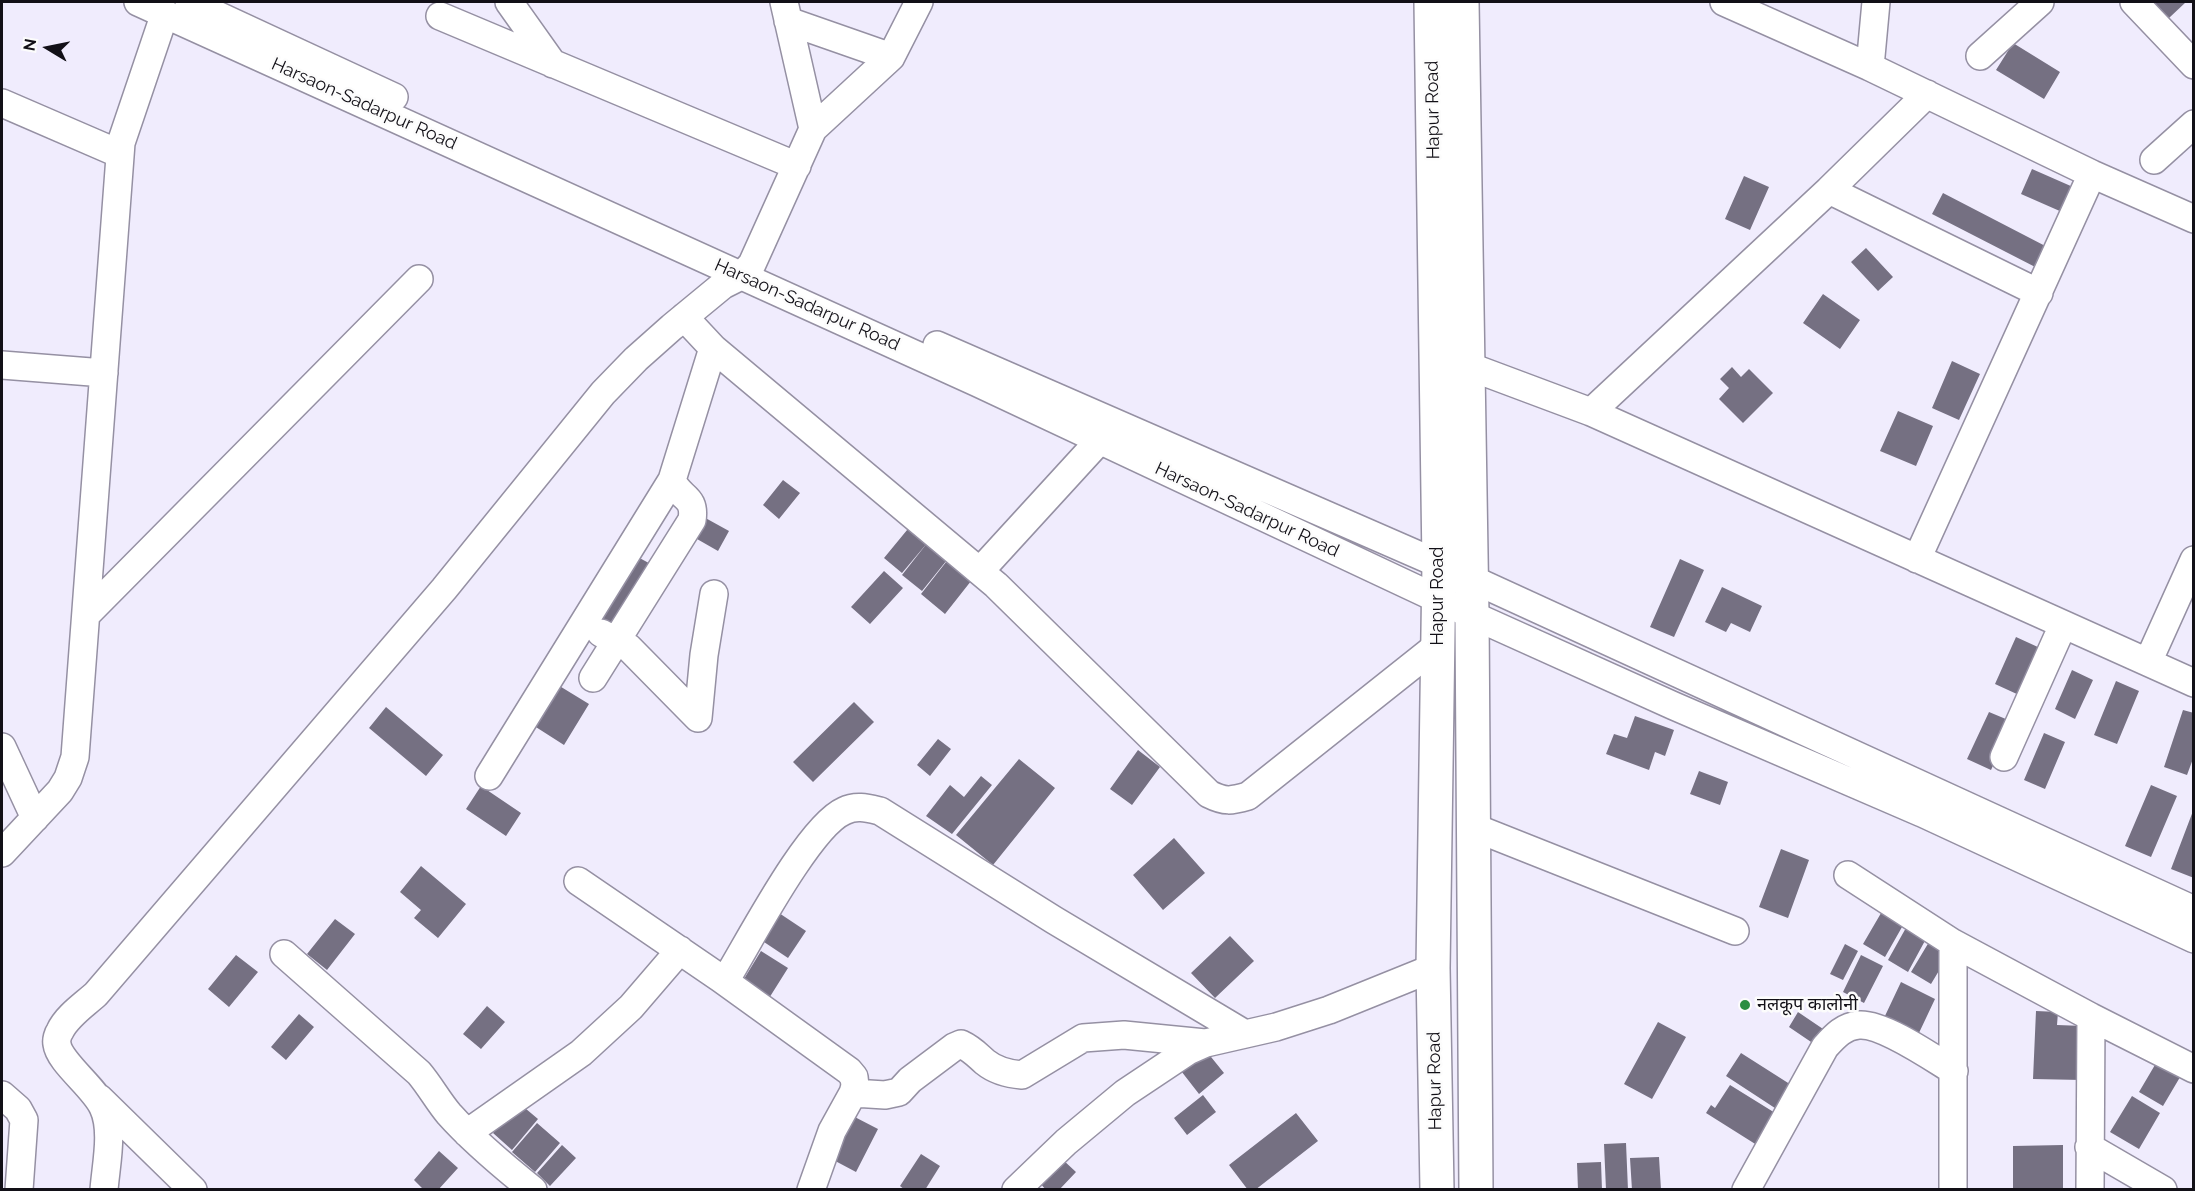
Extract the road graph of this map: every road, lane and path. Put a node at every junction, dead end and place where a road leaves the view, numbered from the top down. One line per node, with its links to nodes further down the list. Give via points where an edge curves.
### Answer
1 (138, 2): 12 (street, Harsaon-Sadarpur Road)
2 (189, 2): 29 (street, Harsaon-Sadarpur Road)
3 (509, 2): 16 (street)
4 (919, 2): 15 (street)
5 (1431, 2): 34 (main road, Hapur Road)
6 (1462, 2): 36 (main road, Hapur Road)
7 (1724, 2): 18 (street)
8 (1876, 2): 18 (street)
9 (2040, 2): 14 (street)
10 (2134, 2): 17 (street)
11 (786, 11): 15 (street); 22 (street)
12 (165, 13): 23 (street, via 130,111); 29 (street, Harsaon-Sadarpur Road)
13 (440, 16): 16 (street)
14 (1980, 56)
15 (891, 57): 22 (street)
16 (553, 64): 25 (street)
17 (2193, 65)
18 (1870, 67): 19 (street)
19 (1927, 94): 26 (street); 27 (street)
20 (2, 103): 23 (street)
21 (2193, 124): 24 (street)
22 (813, 129): 25 (street)
23 (120, 154): 37 (street)
24 (2154, 160)
25 (797, 166): 29 (street)
26 (2092, 174): 28 (street); 31 (street)
27 (1829, 190): 31 (street); 38 (street)
28 (2193, 219)
29 (747, 270): 32 (street); 39 (street, Harsaon-Sadarpur Road); 43 (street, Harsaon-Sadarpur Road)
30 (419, 279): 48 (street)
31 (2039, 293): 41 (street)
32 (684, 317): 33 (street); 80 (street, via 603,393 436,598 96,994 64,1026 56,1042 60,1053)
33 (713, 348): 40 (street); 44 (street)
34 (1436, 351): 36 (street); 43 (main road, Hapur Road)
35 (2, 365): 37 (street)
36 (1468, 366): 38 (street); 45 (main road, Hapur Road)
37 (104, 372): 48 (street)
38 (1592, 411): 41 (street)
39 (1099, 441): 44 (street); 47 (street, Harsaon-Sadarpur Road)
40 (672, 480): 50 (street); 52 (street, via 691,502 692,520)
41 (1917, 559): 51 (street)
42 (2193, 560): 54 (street)
43 (1439, 564): 45 (street, Harsaon-Sadarpur Road); 47 (main road, Hapur Road)
44 (980, 571): 53 (street, via 1209,794 1222,801 1248,796)
45 (1472, 579): 49 (main road, Hapur Road); 65 (street, Harsaon-Sadarpur Road)
46 (714, 594): 52 (street, via 698,718 629,648)
47 (1438, 600): 49 (street, Harsaon-Sadarpur Road); 53 (main road, Hapur Road)
48 (86, 615): 60 (street, via 75,757 60,791)
49 (1472, 615): 61 (main road, Hapur Road); 67 (street, Harsaon-Sadarpur Road, via 1922,813)
50 (584, 624): 52 (street); 59 (street)
51 (2063, 625): 54 (street); 58 (street)
52 (616, 641): 55 (street)
53 (1438, 645): 71 (main road, Hapur Road)
54 (2148, 662): 56 (street)
55 (593, 678)
56 (2193, 683)
57 (2, 747): 60 (street)
58 (2004, 758)
59 (489, 776)
60 (35, 818): 62 (street)
61 (1473, 827): 66 (street); 90 (main road, Hapur Road)
62 (5, 840)
63 (1848, 875): 68 (street)
64 (578, 881): 69 (street)
65 (2193, 910)
66 (1735, 931)
67 (2193, 939)
68 (1953, 943): 73 (street); 77 (street)
69 (680, 950): 72 (street); 81 (street, via 631,1007 580,1053)
70 (284, 954): 81 (street, via 419,1073)
71 (1433, 968): 74 (street, via 1329,1010); 89 (main road, Hapur Road)
72 (725, 981): 74 (street, via 795,864 821,830 836,815 862,807 880,811); 78 (street, via 849,1071 854,1077)
73 (2091, 1017): 76 (street); 82 (street)
74 (1245, 1034): 75 (street)
75 (1206, 1043): 78 (street, via 1124,1035 1083,1038 1022,1076 999,1070 962,1044 899,1092); 88 (street, via 1180,1055 1125,1093)
76 (2193, 1069)
77 (1954, 1071): 91 (street, via 1886,1031 1859,1024 1843,1029 1826,1047); 92 (street)
78 (854, 1093): 87 (street, via 832,1131)
79 (2, 1095): 83 (street, via 24,1120)
80 (98, 1097): 84 (street, via 108,1134); 85 (street)
81 (467, 1133): 86 (street)
82 (2089, 1147): 93 (street); 94 (street)
83 (19, 1190)
84 (104, 1190)
85 (192, 1190)
86 (533, 1190)
87 (812, 1190)
88 (1016, 1190)
89 (1437, 1190)
90 (1476, 1190)
91 (1746, 1190)
92 (1953, 1190)
93 (2090, 1190)
94 (2163, 1190)

